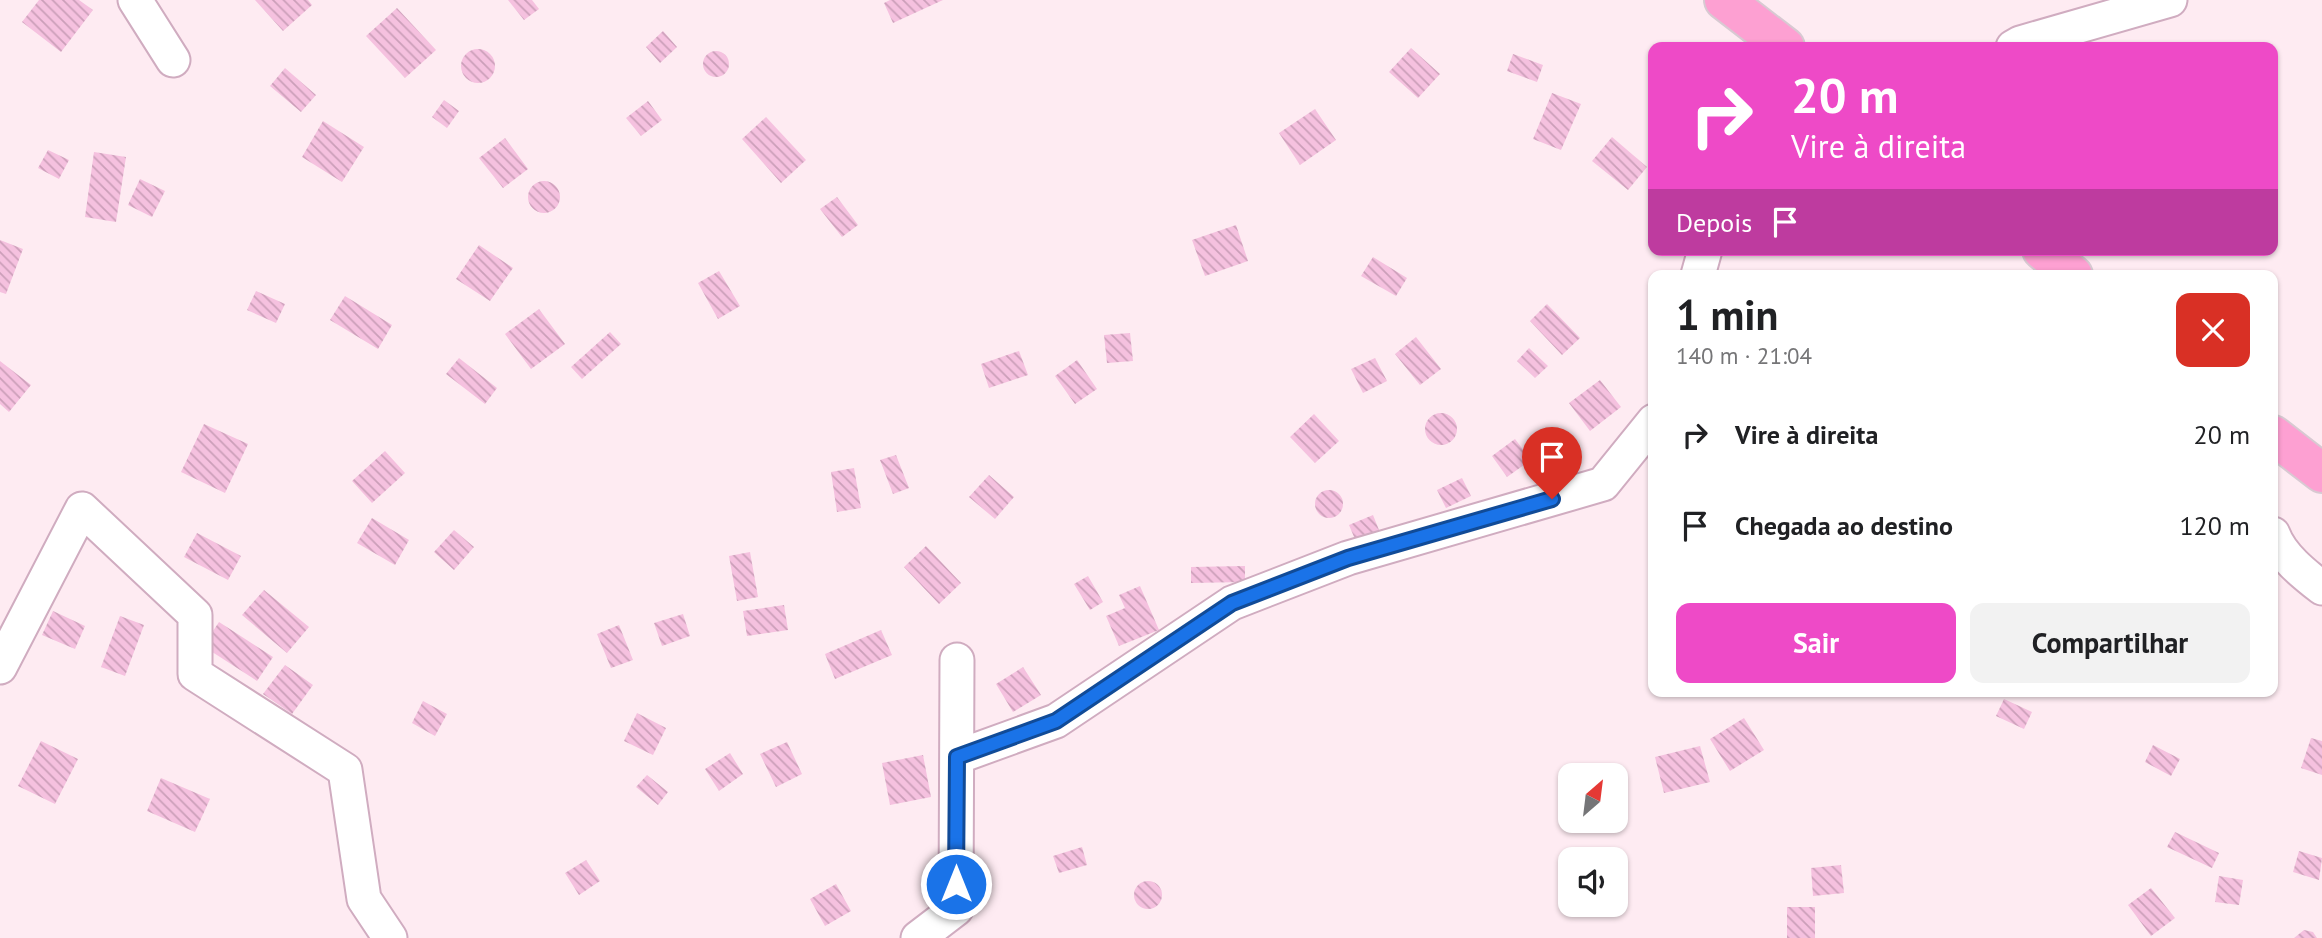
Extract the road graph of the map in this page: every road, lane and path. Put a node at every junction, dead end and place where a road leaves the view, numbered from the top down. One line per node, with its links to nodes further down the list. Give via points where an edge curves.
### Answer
1 (135, 0): 6 (street)
2 (1724, 0): 4 (highway)
3 (2170, 0): 5 (street)
4 (1768, 41)
5 (2023, 42)
6 (173, 60)
7 (2049, 256): 8 (highway)
8 (2067, 270)
9 (1648, 428): 16 (street, via 1603,484 1348,558 1232,603 1056,721)
10 (2278, 442): 11 (highway)
11 (2322, 472)
12 (2278, 544): 13 (street)
13 (2322, 588)
14 (957, 660): 16 (street)
15 (0, 667): 17 (street, via 82,509 195,615 195,674 345,770 364,899)
16 (957, 757): 18 (street, via 956,909)
17 (390, 938)
18 (918, 938)

